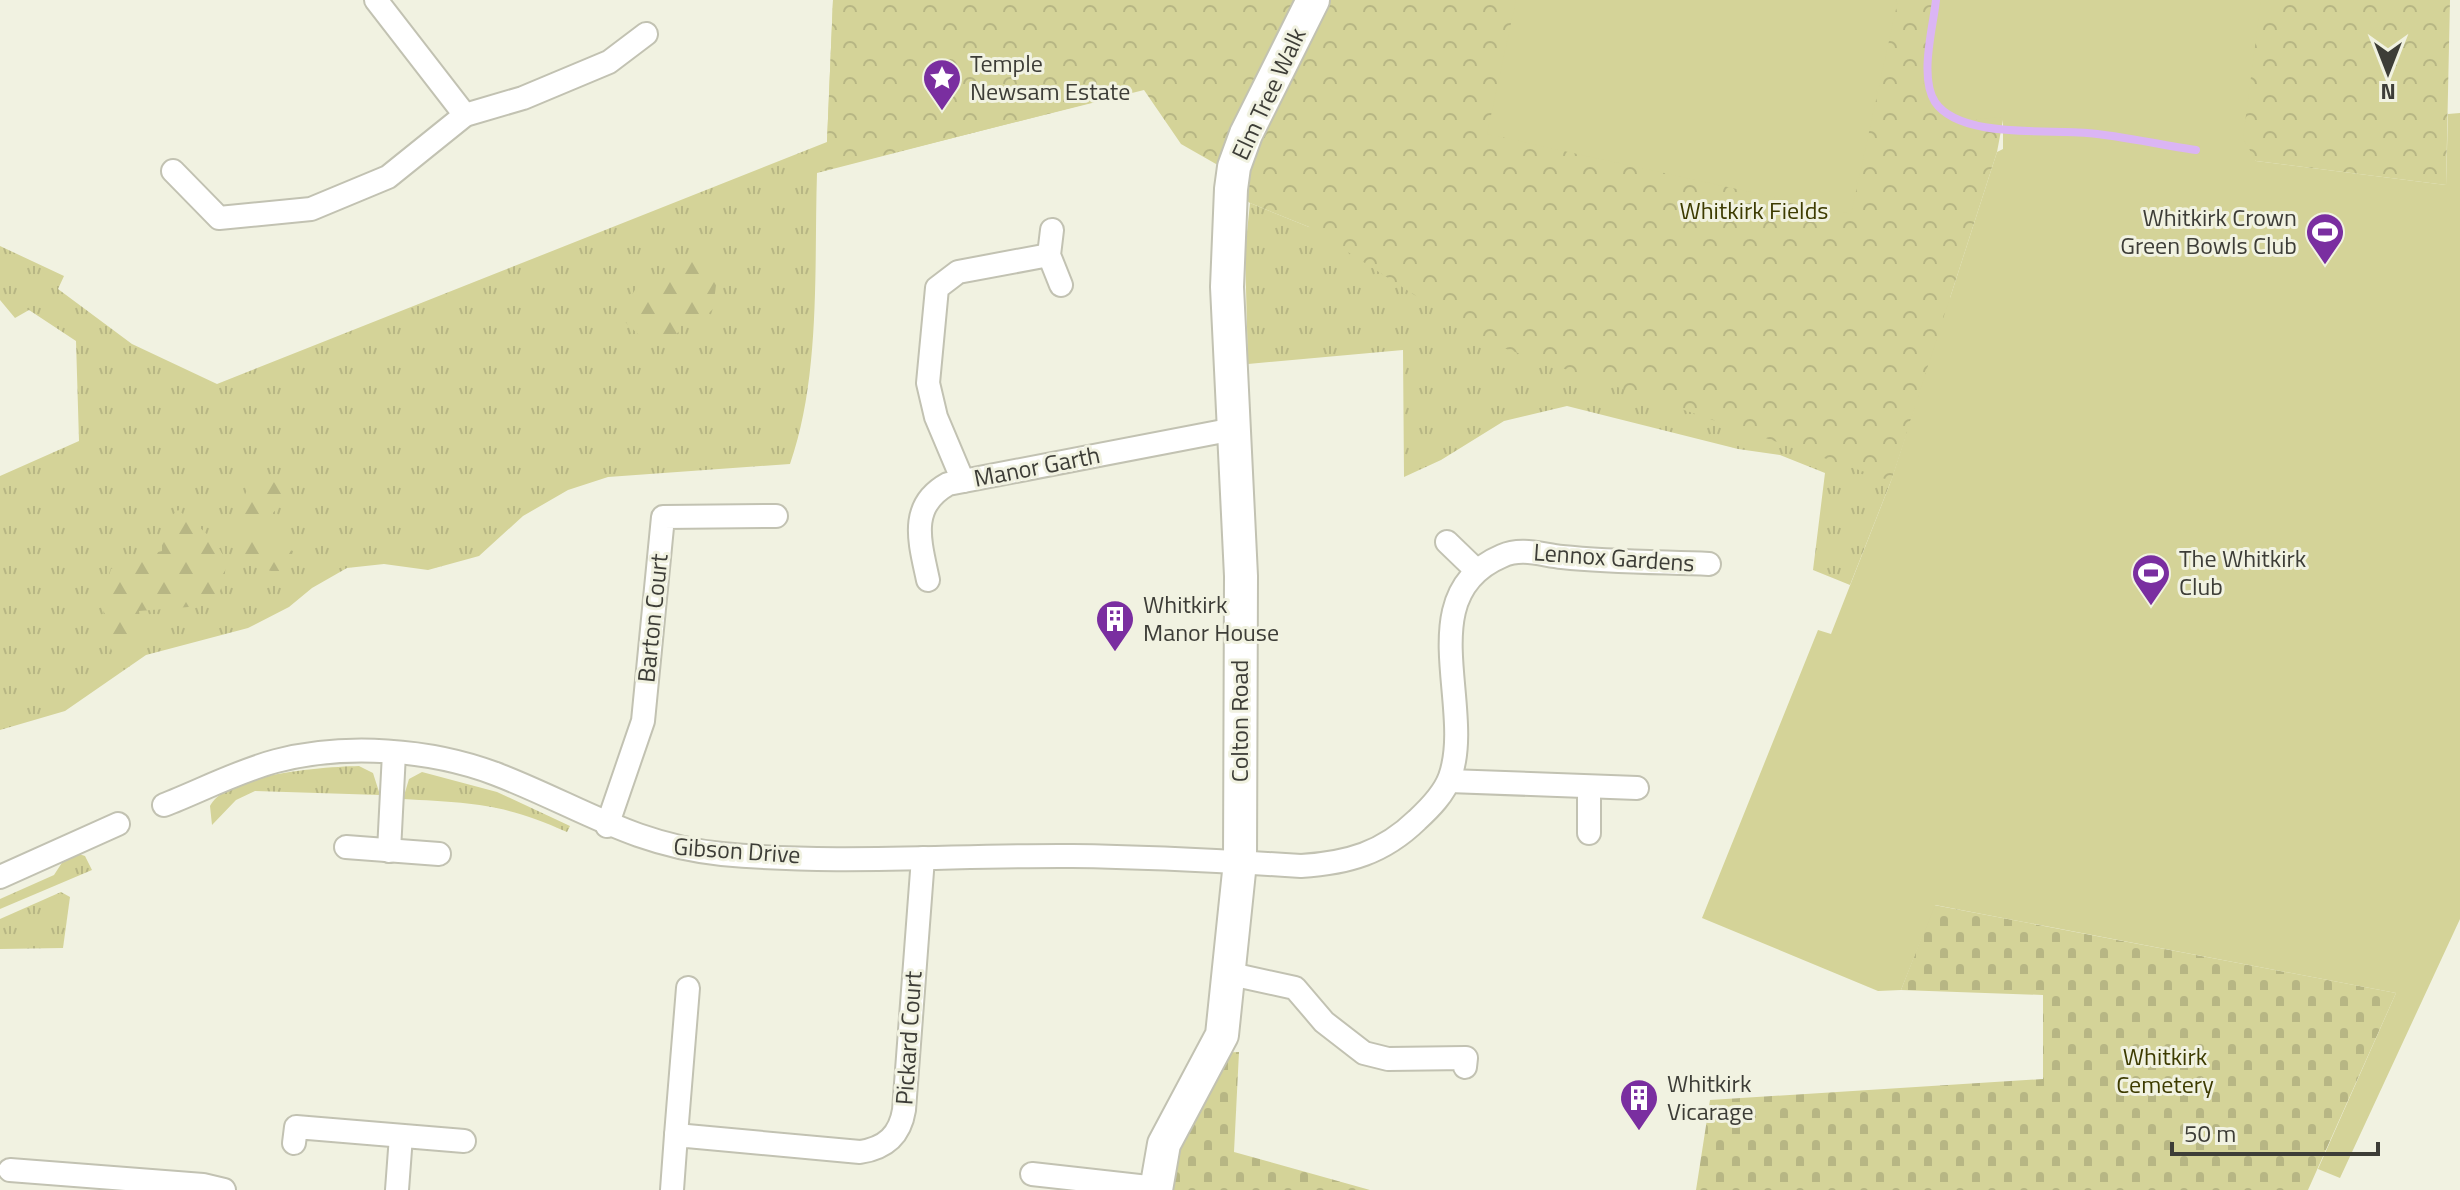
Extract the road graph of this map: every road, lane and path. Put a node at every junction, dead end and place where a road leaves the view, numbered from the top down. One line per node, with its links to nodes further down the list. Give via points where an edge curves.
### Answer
1 (376, 0): 4 (street)
2 (1313, 0): 6 (street, Elm Tree Walk, via 1246,134)
3 (646, 34): 4 (street, via 609,62 523,98)
4 (465, 115): 5 (street, via 388,177 311,209 219,218)
5 (173, 171)
6 (1231, 189): 10 (street, Colton Road, via 1227,287)
7 (1052, 230): 8 (street)
8 (1049, 255): 9 (street); 11 (street, via 958,272 937,288 928,383)
9 (1061, 285)
10 (1234, 429): 11 (street, Manor Garth); 29 (street, Colton Road, via 1241,576)
11 (963, 481): 16 (street, Manor Garth, via 936,490 920,513)
12 (776, 516): 23 (street, Barton Court, via 663,517 643,721)
13 (1447, 542): 15 (street)
14 (1709, 564): 15 (street, Lennox Gardens, via 1533,552 1503,555)
15 (1476, 570): 18 (street, via 1457,599 1450,634 1458,738)
16 (928, 580)
17 (394, 753): 21 (street, Gibson Drive, via 325,752 275,761); 23 (street, Gibson Drive, via 496,774); 26 (street)
18 (1449, 781): 19 (street); 29 (street, via 1405,832 1366,857 1301,866)
19 (1589, 787): 20 (street); 24 (street)
20 (1637, 788)
21 (164, 805)
22 (118, 824): 30 (street)
23 (607, 826): 28 (street, Gibson Drive, via 660,845 722,854)
24 (1589, 833)
25 (346, 847): 26 (street)
26 (389, 851): 27 (street)
27 (439, 854)
28 (923, 858): 29 (street, Gibson Drive); 34 (street, Pickard Court, via 904,1110 895,1135 874,1150 860,1152)
29 (1240, 862): 31 (street, Colton Road)
30 (0, 877)
31 (1231, 974): 33 (street, via 1295,988 1333,1031 1364,1053 1388,1059 1466,1058); 41 (street, Colton Road, via 1222,1035 1164,1144)
32 (688, 988): 34 (street)
33 (1465, 1067)
34 (676, 1135): 44 (street)
35 (401, 1136): 36 (street); 37 (street, via 296,1127); 43 (street)
36 (464, 1141)
37 (294, 1143)
38 (10, 1170): 40 (street)
39 (1032, 1174): 41 (street)
40 (92, 1184): 42 (street, via 203,1185)
41 (1156, 1189)
42 (224, 1190)
43 (397, 1190)
44 (672, 1190)

